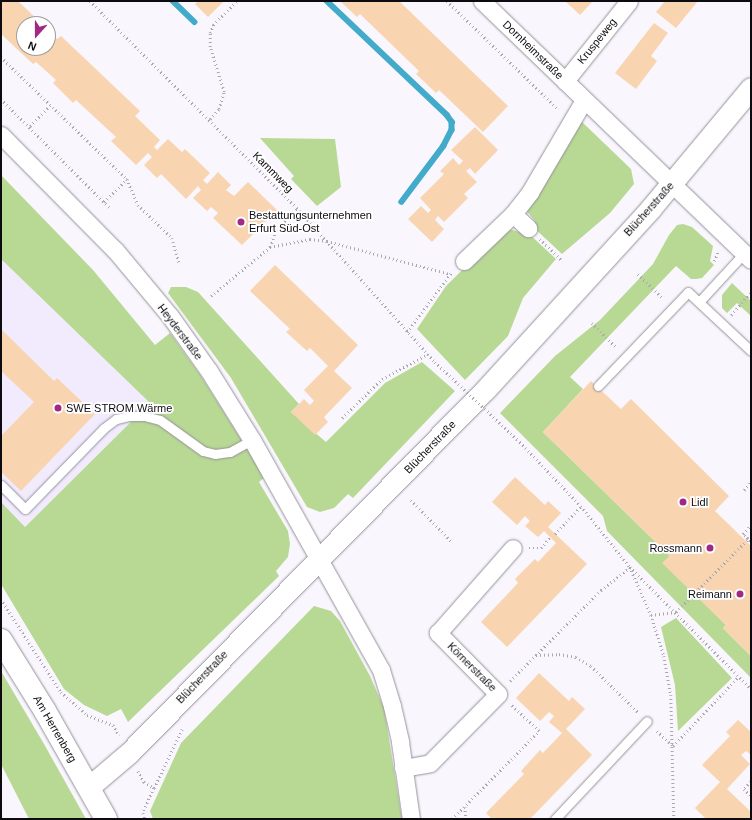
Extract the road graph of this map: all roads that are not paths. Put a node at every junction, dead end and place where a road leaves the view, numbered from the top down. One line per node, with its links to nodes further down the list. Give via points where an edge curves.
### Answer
1 (482, 1): 3 (street, Dornheimstraße)
2 (629, 1): 3 (street, Kruspeweg)
3 (564, 81): 5 (street, Dornheimstraße)
4 (751, 88): 7 (street, Blücherstraße)
5 (584, 100): 7 (street, Dornheimstraße); 8 (street, via 547,168)
6 (1, 134): 15 (street, Heyderstraße, via 115,250 170,316 209,371)
7 (672, 183): 10 (street, Dornheimstraße); 18 (street, Blücherstraße, via 485,390)
8 (513, 214): 9 (street); 11 (street)
9 (528, 228)
10 (748, 256): 12 (lane)
11 (464, 260)
12 (699, 302): 13 (lane); 14 (lane, via 688,292)
13 (751, 351)
14 (598, 386)
15 (252, 440): 16 (lane, via 230,452 215,454 203,451 160,420 129,416 116,419 104,428 24,509); 18 (street, Heyderstraße)
16 (1, 485)
17 (514, 548): 21 (street, Körnerstraße, via 438,633 498,694 430,763)
18 (320, 559): 21 (street, via 380,670 392,706); 22 (street, Blücherstraße, via 129,753)
19 (1, 640): 22 (main road, Am Herrenberg)
20 (647, 721): 25 (lane)
21 (403, 768): 24 (street)
22 (89, 787): 23 (main road, Am Herrenberg)
23 (106, 819)
24 (411, 819)
25 (555, 819)

